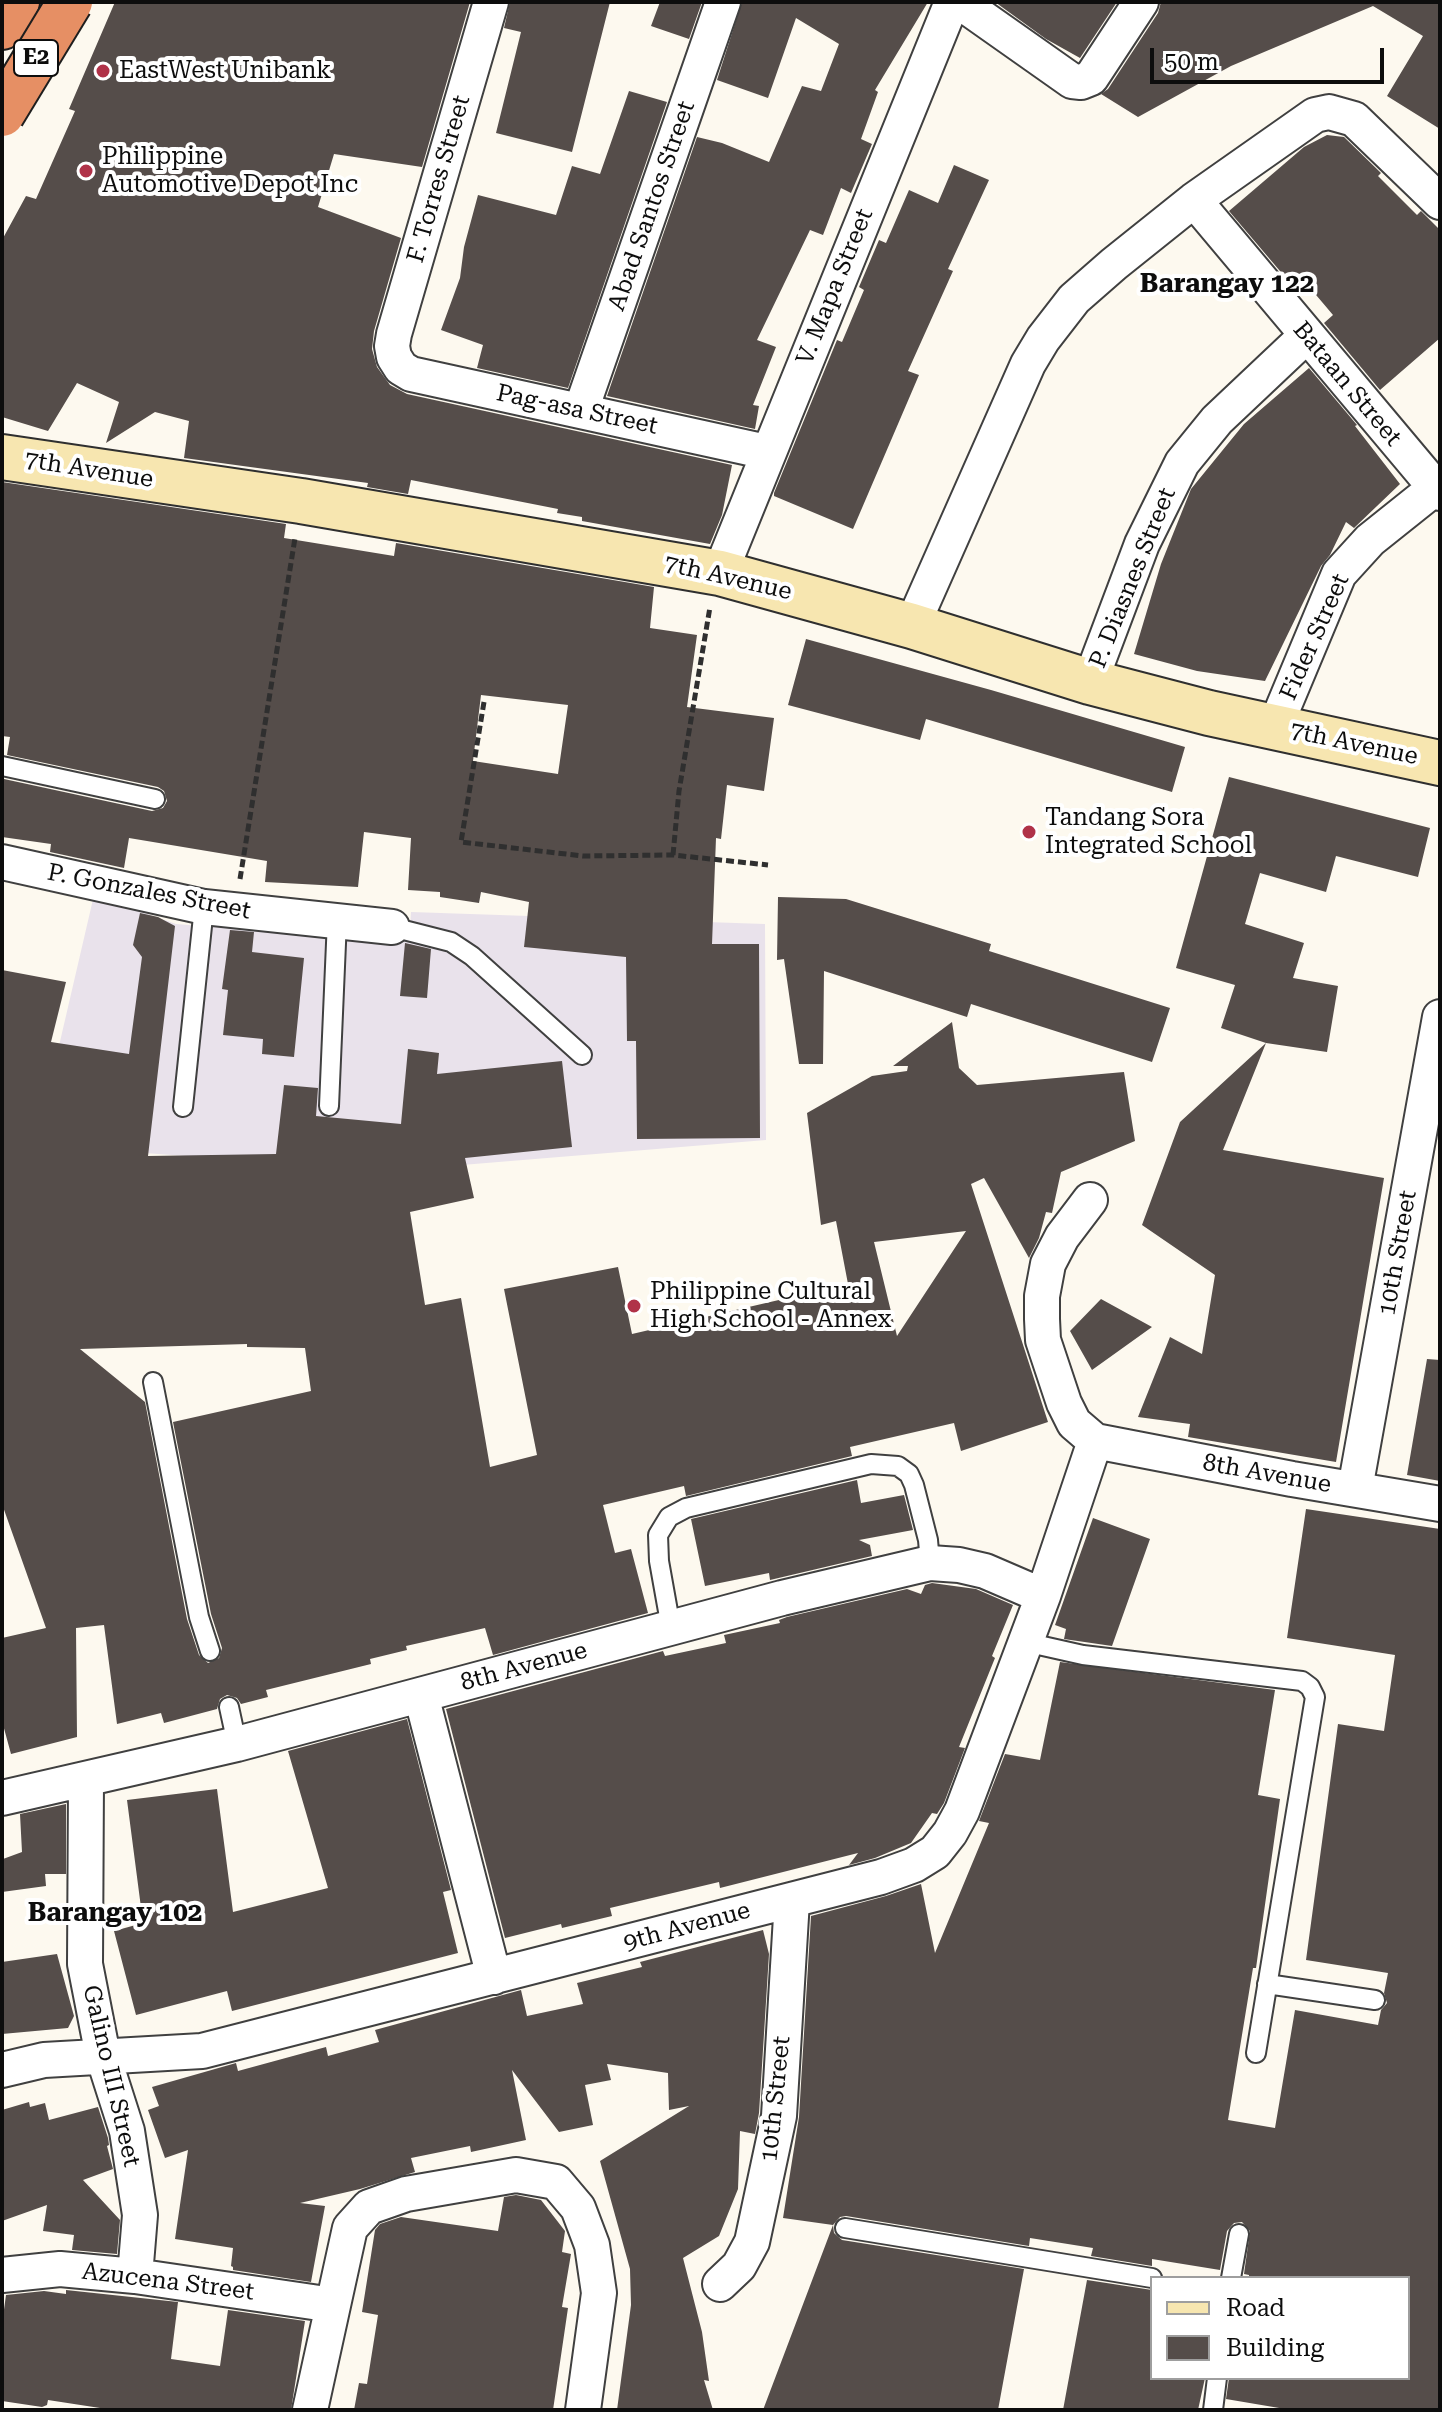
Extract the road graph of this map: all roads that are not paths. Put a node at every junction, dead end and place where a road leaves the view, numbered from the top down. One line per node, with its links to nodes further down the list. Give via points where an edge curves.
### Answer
1 (17, 2): 8 (highway, E2)
2 (70, 2): 9 (highway, E2, bridge)
3 (491, 2): 13 (street, F. Torres Street, via 394,334)
4 (723, 2): 14 (street, Abad Santos Street)
5 (952, 2): 15 (street, V. Mapa Street)
6 (960, 2): 7 (street, via 1072,81 1081,82 1091,78)
7 (1141, 2)
8 (2, 27)
9 (2, 114)
10 (1194, 200): 11 (street, via 1305,120 1329,112 1354,119); 12 (street, Bataan Street); 19 (street, via 1074,299 1043,339)
11 (1440, 202)
12 (1306, 336): 17 (street, Bataan Street); 20 (street, P. Diasnes Street, via 1217,420 1182,463 1142,544)
13 (394, 357): 14 (street, Pag-asa Street, via 411,374)
14 (581, 410): 15 (street, Pag-asa Street)
15 (767, 452): 18 (street, V. Mapa Street)
16 (2, 457): 18 (main road, 7th Avenue, via 301,501)
17 (1437, 490): 21 (street, Fider Street, via 1370,540 1339,574)
18 (720, 573): 19 (main road, 7th Avenue)
19 (912, 626): 20 (main road, 7th Avenue)
20 (1090, 682): 21 (main road, 7th Avenue)
21 (1275, 727): 22 (main road, 7th Avenue)
22 (1440, 763)
23 (2, 766): 24 (lane)
24 (155, 799)
25 (2, 862): 26 (street, P. Gonzales Street)
26 (219, 909): 27 (street, P. Gonzales Street); 32 (lane)
27 (337, 920): 28 (street, P. Gonzales Street); 31 (lane)
28 (392, 927): 30 (lane, via 451,942 472,956)
29 (1440, 1017): 36 (street, 10th Street)
30 (582, 1055)
31 (329, 1106)
32 (183, 1107)
33 (1090, 1200): 35 (street, via 1048,1264 1042,1319 1043,1340 1064,1403 1074,1423)
34 (153, 1382): 42 (lane)
35 (1095, 1441): 36 (street, 8th Avenue); 39 (street, 9th Avenue)
36 (1355, 1489): 37 (street, 8th Avenue)
37 (1440, 1504)
38 (930, 1563): 39 (street, 8th Avenue, via 985,1571); 40 (street, 8th Avenue); 40 (lane, via 914,1485 898,1466 871,1464 686,1508 669,1517 658,1535)
39 (1043, 1596): 41 (street, 9th Avenue)
40 (671, 1628): 43 (street, 8th Avenue)
41 (1025, 1642): 48 (street, 9th Avenue, via 962,1811 935,1852 881,1877); 50 (lane, via 1083,1655 1302,1681 1310,1687 1315,1697)
42 (210, 1651)
43 (421, 1695): 45 (street, 8th Avenue); 49 (street)
44 (229, 1707): 45 (lane)
45 (237, 1744): 46 (street, 8th Avenue)
46 (86, 1780): 47 (street, 8th Avenue); 53 (street, Galino III Street, via 85,1964)
47 (2, 1798)
48 (792, 1900): 49 (street, 9th Avenue); 61 (street, 10th Street, via 779,2116 752,2242 739,2266)
49 (494, 1977): 53 (street, 9th Avenue, via 202,2051)
50 (1267, 1984): 51 (lane); 52 (lane)
51 (1375, 2000)
52 (1256, 2053)
53 (103, 2056): 54 (street, 9th Avenue, via 44,2060); 58 (street, Galino III Street, via 127,2131 140,2215)
54 (2, 2070)
55 (845, 2228): 60 (lane)
56 (1239, 2234): 59 (lane)
57 (2, 2275): 58 (street, Azucena Street, via 60,2269)
58 (135, 2276): 62 (street, Azucena Street)
59 (1231, 2276)
60 (1150, 2278)
61 (720, 2284)
62 (333, 2305): 64 (street); 65 (street, via 350,2228 369,2207 406,2194 516,2175 556,2182 578,2208 592,2245 599,2293)
63 (1217, 2380): 66 (lane)
64 (310, 2410)
65 (583, 2410)
66 (1213, 2410)

